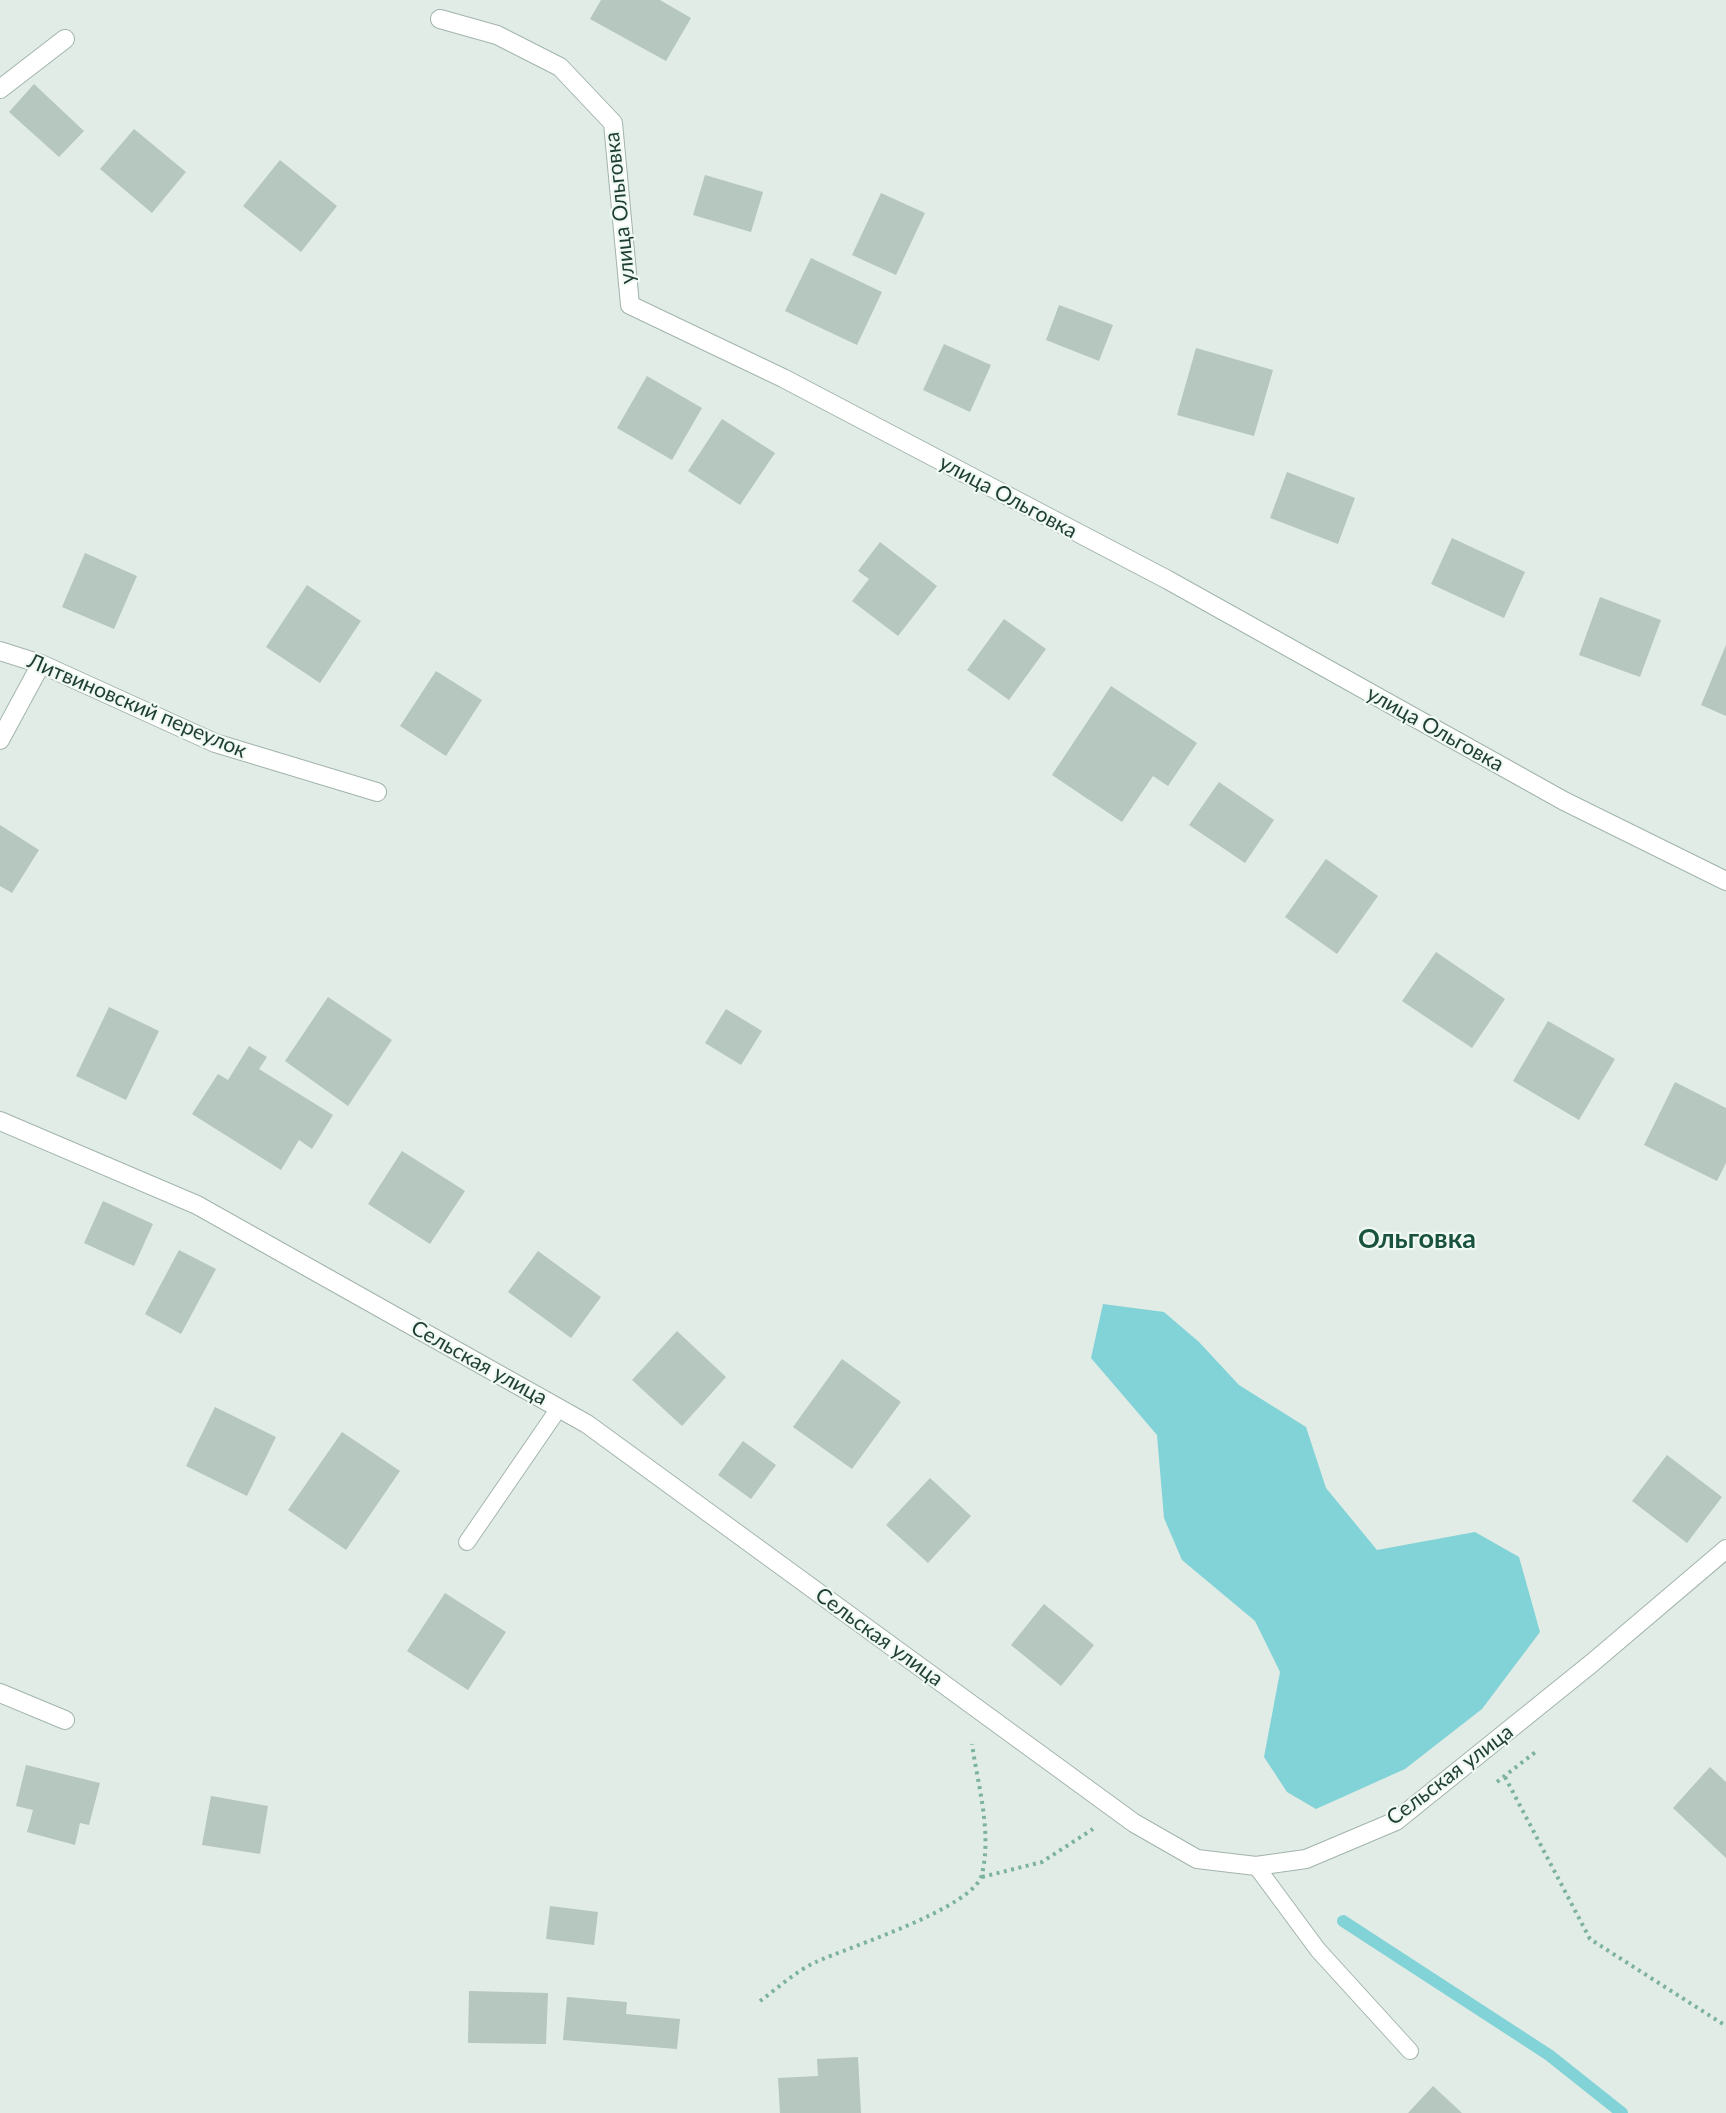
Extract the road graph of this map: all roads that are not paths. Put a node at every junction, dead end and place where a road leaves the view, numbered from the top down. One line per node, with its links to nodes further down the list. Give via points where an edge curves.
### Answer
1 (440, 19): 8 (street, улица Ольговка, via 497,35 560,67 613,123 630,305 783,378 1168,580 1564,801)
2 (65, 39): 3 (street)
3 (0, 89)
4 (0, 651): 5 (street, Литвиновский переулок)
5 (41, 664): 6 (street); 7 (street, Литвиновский переулок, via 215,743)
6 (0, 740)
7 (377, 792)
8 (1726, 881)
9 (0, 1121): 10 (street, Сельская улица, via 198,1205)
10 (559, 1408): 11 (lane); 15 (street, Сельская улица, via 596,1431 1134,1823 1197,1859)
11 (467, 1542)
12 (1726, 1549): 15 (street, Сельская улица, via 1396,1821 1306,1859)
13 (0, 1693): 14 (street)
14 (65, 1720)
15 (1257, 1866): 16 (lane, via 1318,1950)
16 (1410, 2051)

